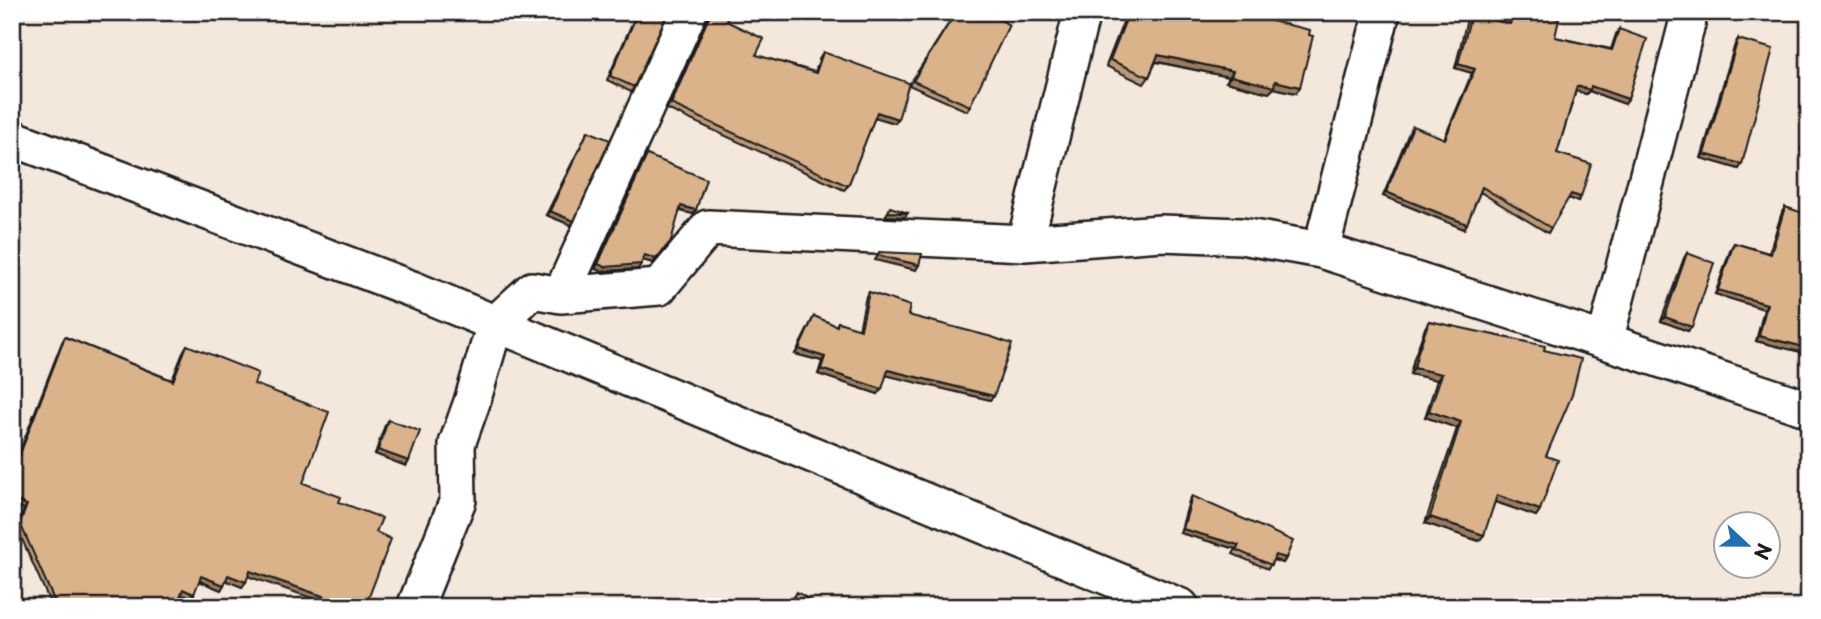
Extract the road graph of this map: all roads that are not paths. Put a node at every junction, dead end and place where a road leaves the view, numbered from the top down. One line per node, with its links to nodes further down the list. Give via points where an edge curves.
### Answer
1 (689, 12): 8 (street)
2 (1082, 12): 6 (street)
3 (1382, 12): 7 (street)
4 (1690, 12): 10 (street)
5 (12, 138): 9 (street)
6 (1025, 243): 7 (street, via 1161,233 1241,236); 8 (street, via 708,228 659,287)
7 (1321, 250): 10 (street)
8 (561, 295): 9 (street, via 532,290)
9 (495, 324): 12 (street, via 457,444 458,500); 13 (street)
10 (1605, 341): 11 (street)
11 (1809, 409)
12 (415, 607)
13 (1181, 607)

